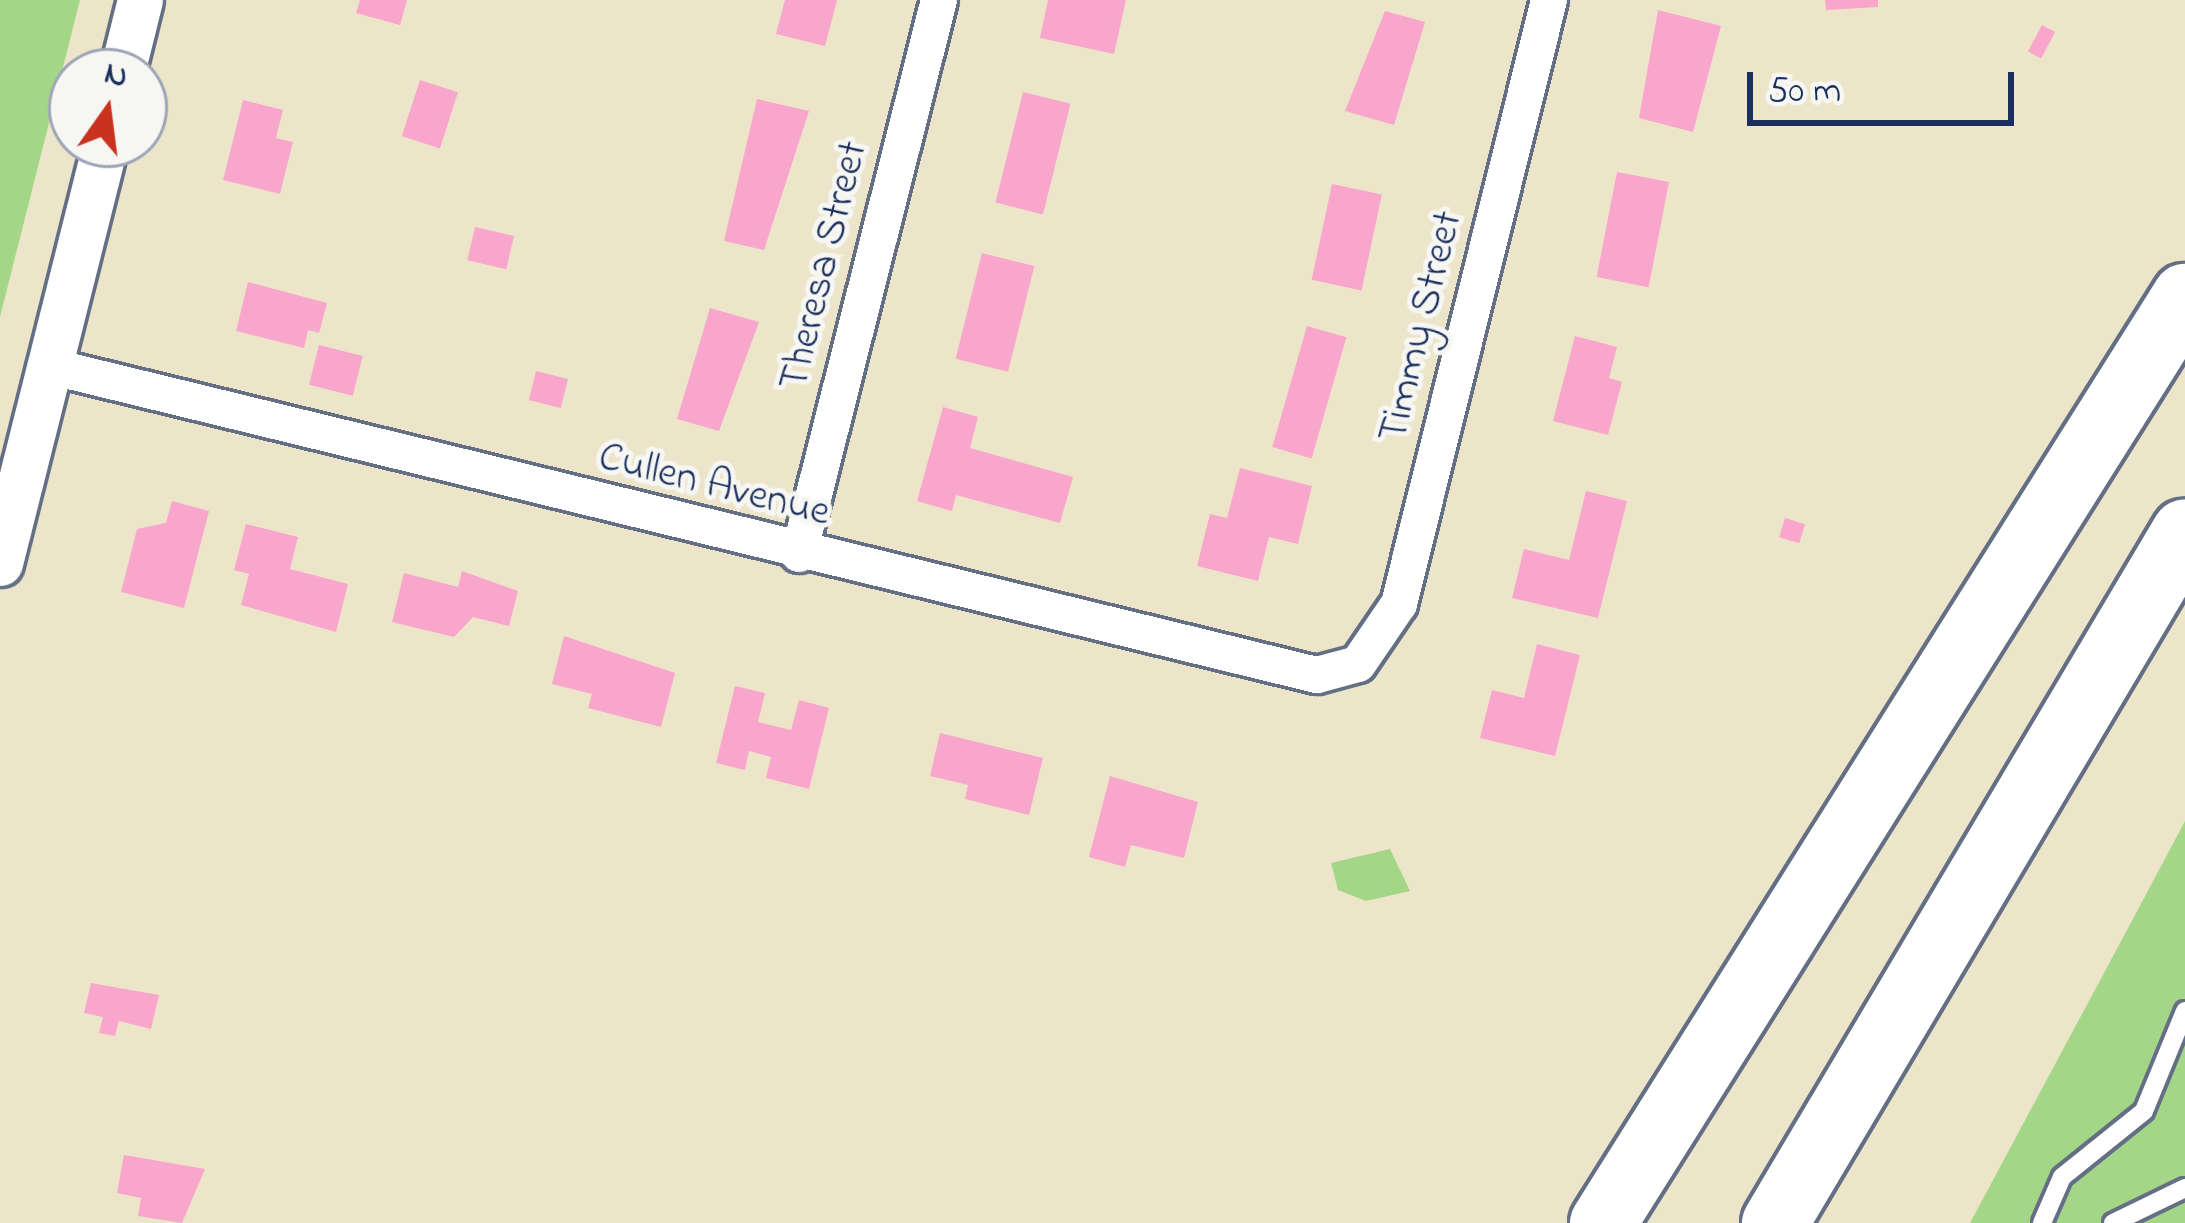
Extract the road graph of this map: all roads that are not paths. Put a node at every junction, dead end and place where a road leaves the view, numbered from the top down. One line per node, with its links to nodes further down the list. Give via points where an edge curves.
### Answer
1 (140, 0): 4 (street)
2 (939, 0): 9 (street, Theresa Street)
3 (1549, 0): 11 (street, Timmy Street, via 1399,604)
4 (128, 48)
5 (98, 168): 7 (street)
6 (2185, 297): 14 (highway)
7 (49, 366): 9 (street, Cullen Avenue); 10 (street)
8 (2185, 532): 15 (highway)
9 (799, 554): 11 (street, Cullen Avenue, via 1269,670)
10 (0, 563)
11 (1358, 664)
12 (2185, 1011): 16 (lane, via 2144,1111 2062,1177)
13 (2185, 1188): 17 (lane)
14 (1603, 1223)
15 (1774, 1223)
16 (2042, 1223)
17 (2113, 1223)

